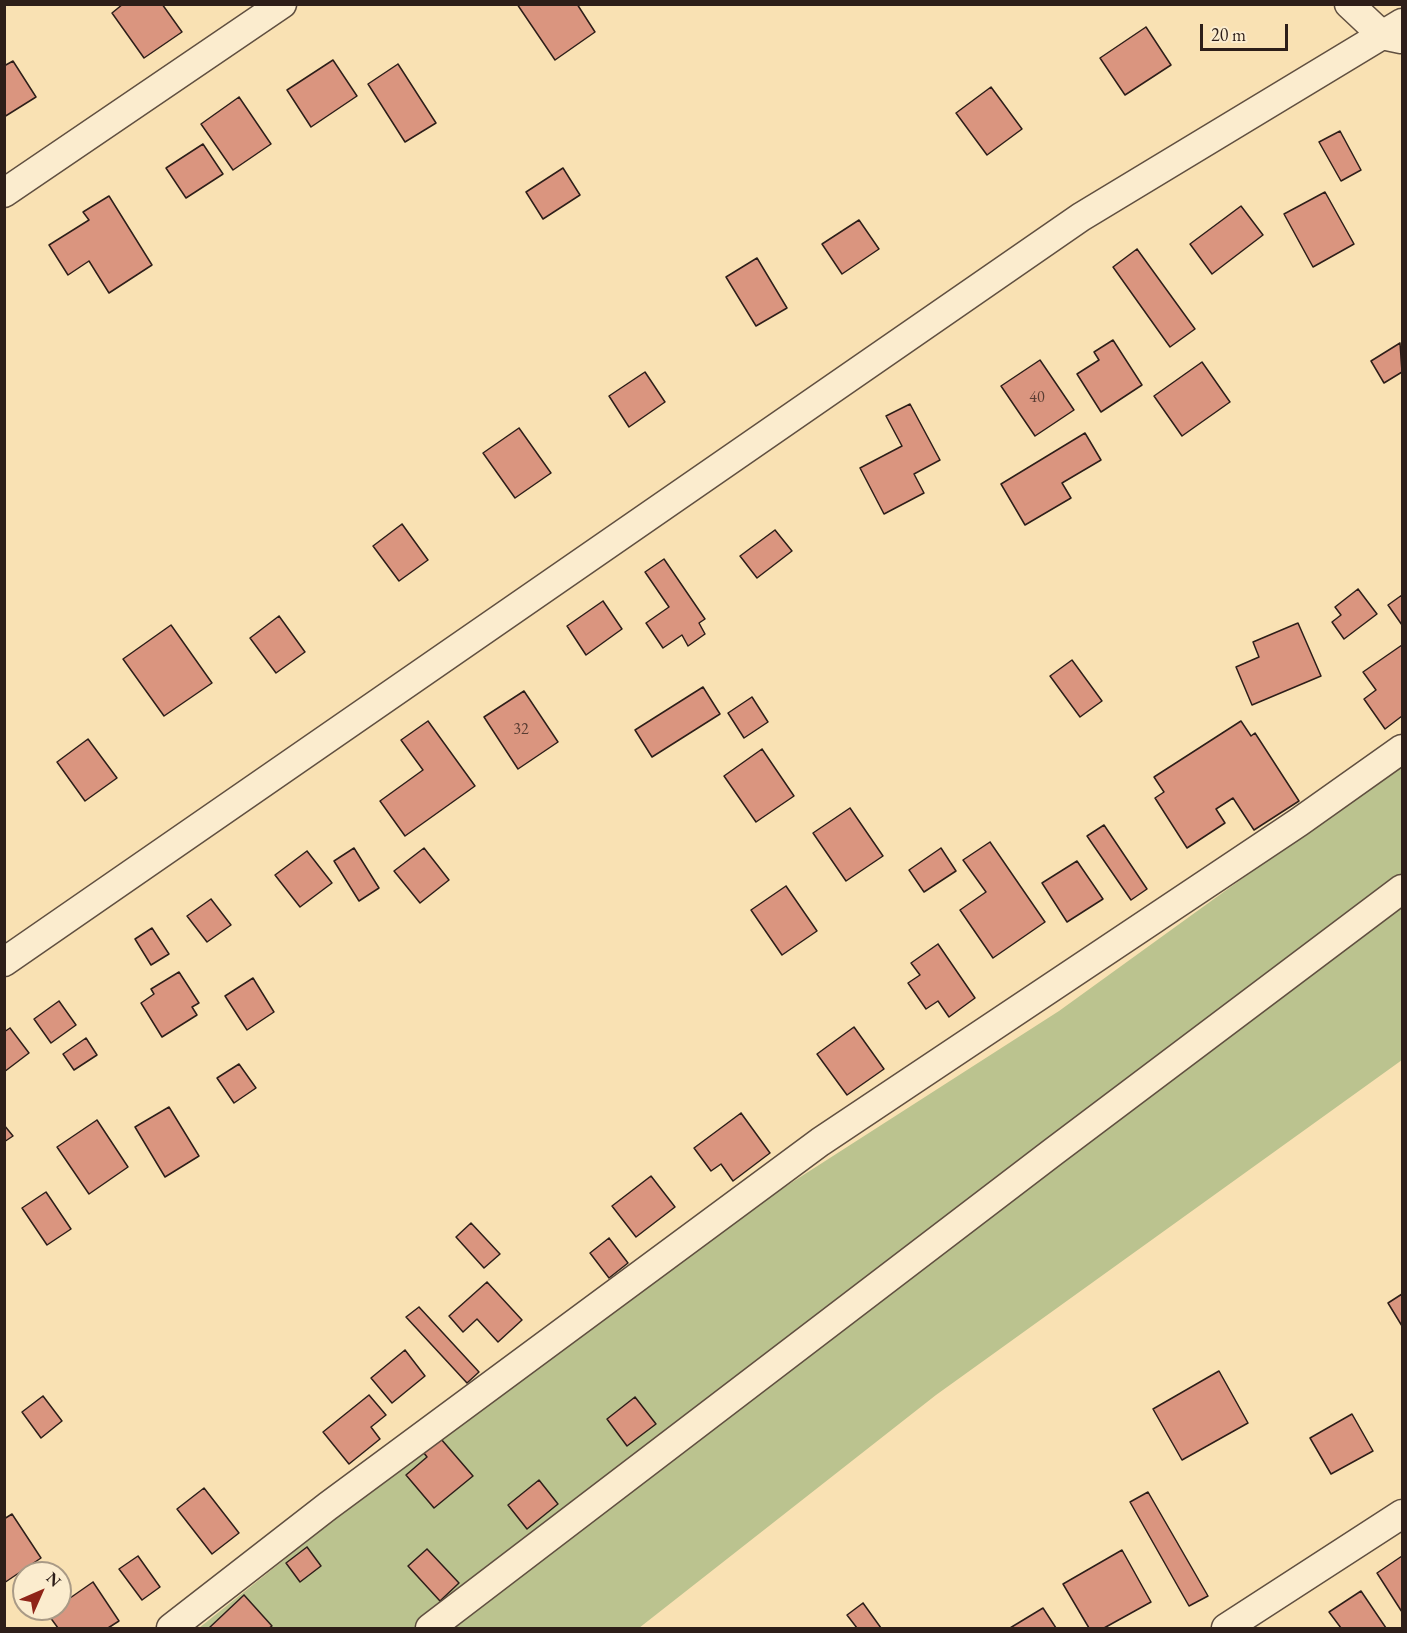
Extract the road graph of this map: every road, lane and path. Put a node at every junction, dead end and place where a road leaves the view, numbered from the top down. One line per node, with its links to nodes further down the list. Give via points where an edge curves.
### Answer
1 (282, 4): 4 (street)
2 (1349, 4): 3 (street)
3 (1396, 32): 7 (street, via 1082,217)
4 (4, 193)
5 (1402, 749): 9 (street, via 820,1142 328,1506)
6 (1402, 889): 10 (street)
7 (4, 962)
8 (1402, 1514): 11 (street)
9 (171, 1629)
10 (430, 1629)
11 (1226, 1629)

